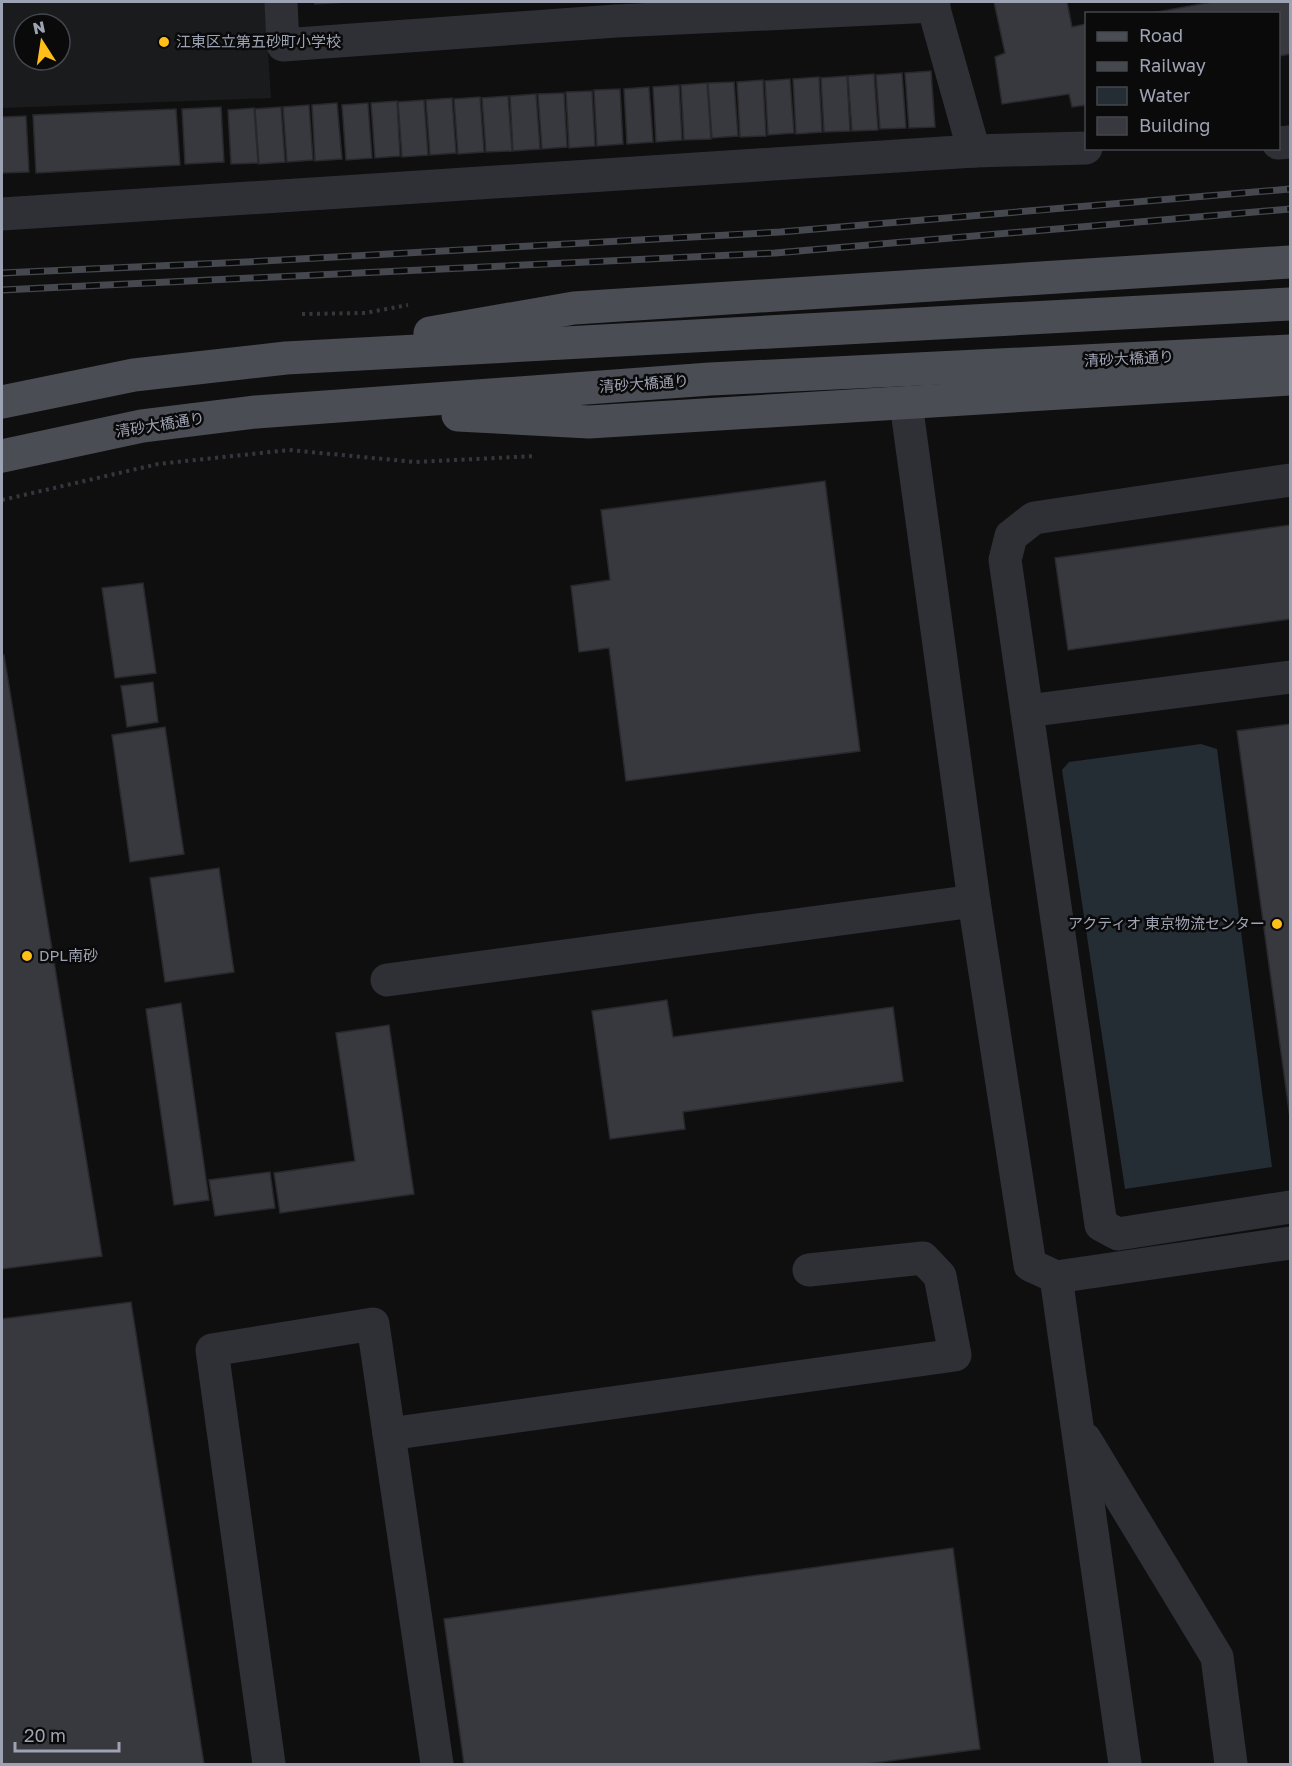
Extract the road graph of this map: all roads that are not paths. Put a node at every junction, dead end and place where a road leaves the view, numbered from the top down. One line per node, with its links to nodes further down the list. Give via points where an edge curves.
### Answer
1 (280, 2): 4 (street, via 283,45)
2 (933, 4): 3 (street); 6 (street)
3 (759, 8): 4 (street)
4 (615, 11)
5 (1085, 148): 6 (street)
6 (974, 151): 7 (street)
7 (2, 214)
8 (1290, 262): 11 (main road, via 574,308)
9 (1290, 304): 11 (main road)
10 (1290, 351): 15 (main road, 清砂大橋通り, via 710,379)
11 (286, 358): 13 (main road, via 134,375)
12 (1290, 379): 14 (main road)
13 (2, 402)
14 (906, 403): 15 (main road, via 590,422); 20 (street)
15 (315, 408): 16 (main road, 清砂大橋通り, via 142,426)
16 (2, 456)
17 (1290, 480): 19 (street, via 1034,518 1011,536 1005,560)
18 (1290, 677): 19 (street)
19 (1027, 711): 22 (street, via 1101,1225 1118,1234)
20 (974, 901): 21 (street); 25 (street, via 1030,1265)
21 (387, 980)
22 (1290, 1207)
23 (1290, 1243): 25 (street)
24 (809, 1270): 27 (street, via 923,1258 940,1276 955,1354)
25 (1056, 1277): 26 (street)
26 (1077, 1427): 30 (street); 31 (street, via 1217,1657)
27 (389, 1434): 28 (street, via 373,1324 212,1350); 29 (street)
28 (269, 1764)
29 (437, 1764)
30 (1125, 1764)
31 (1231, 1764)

